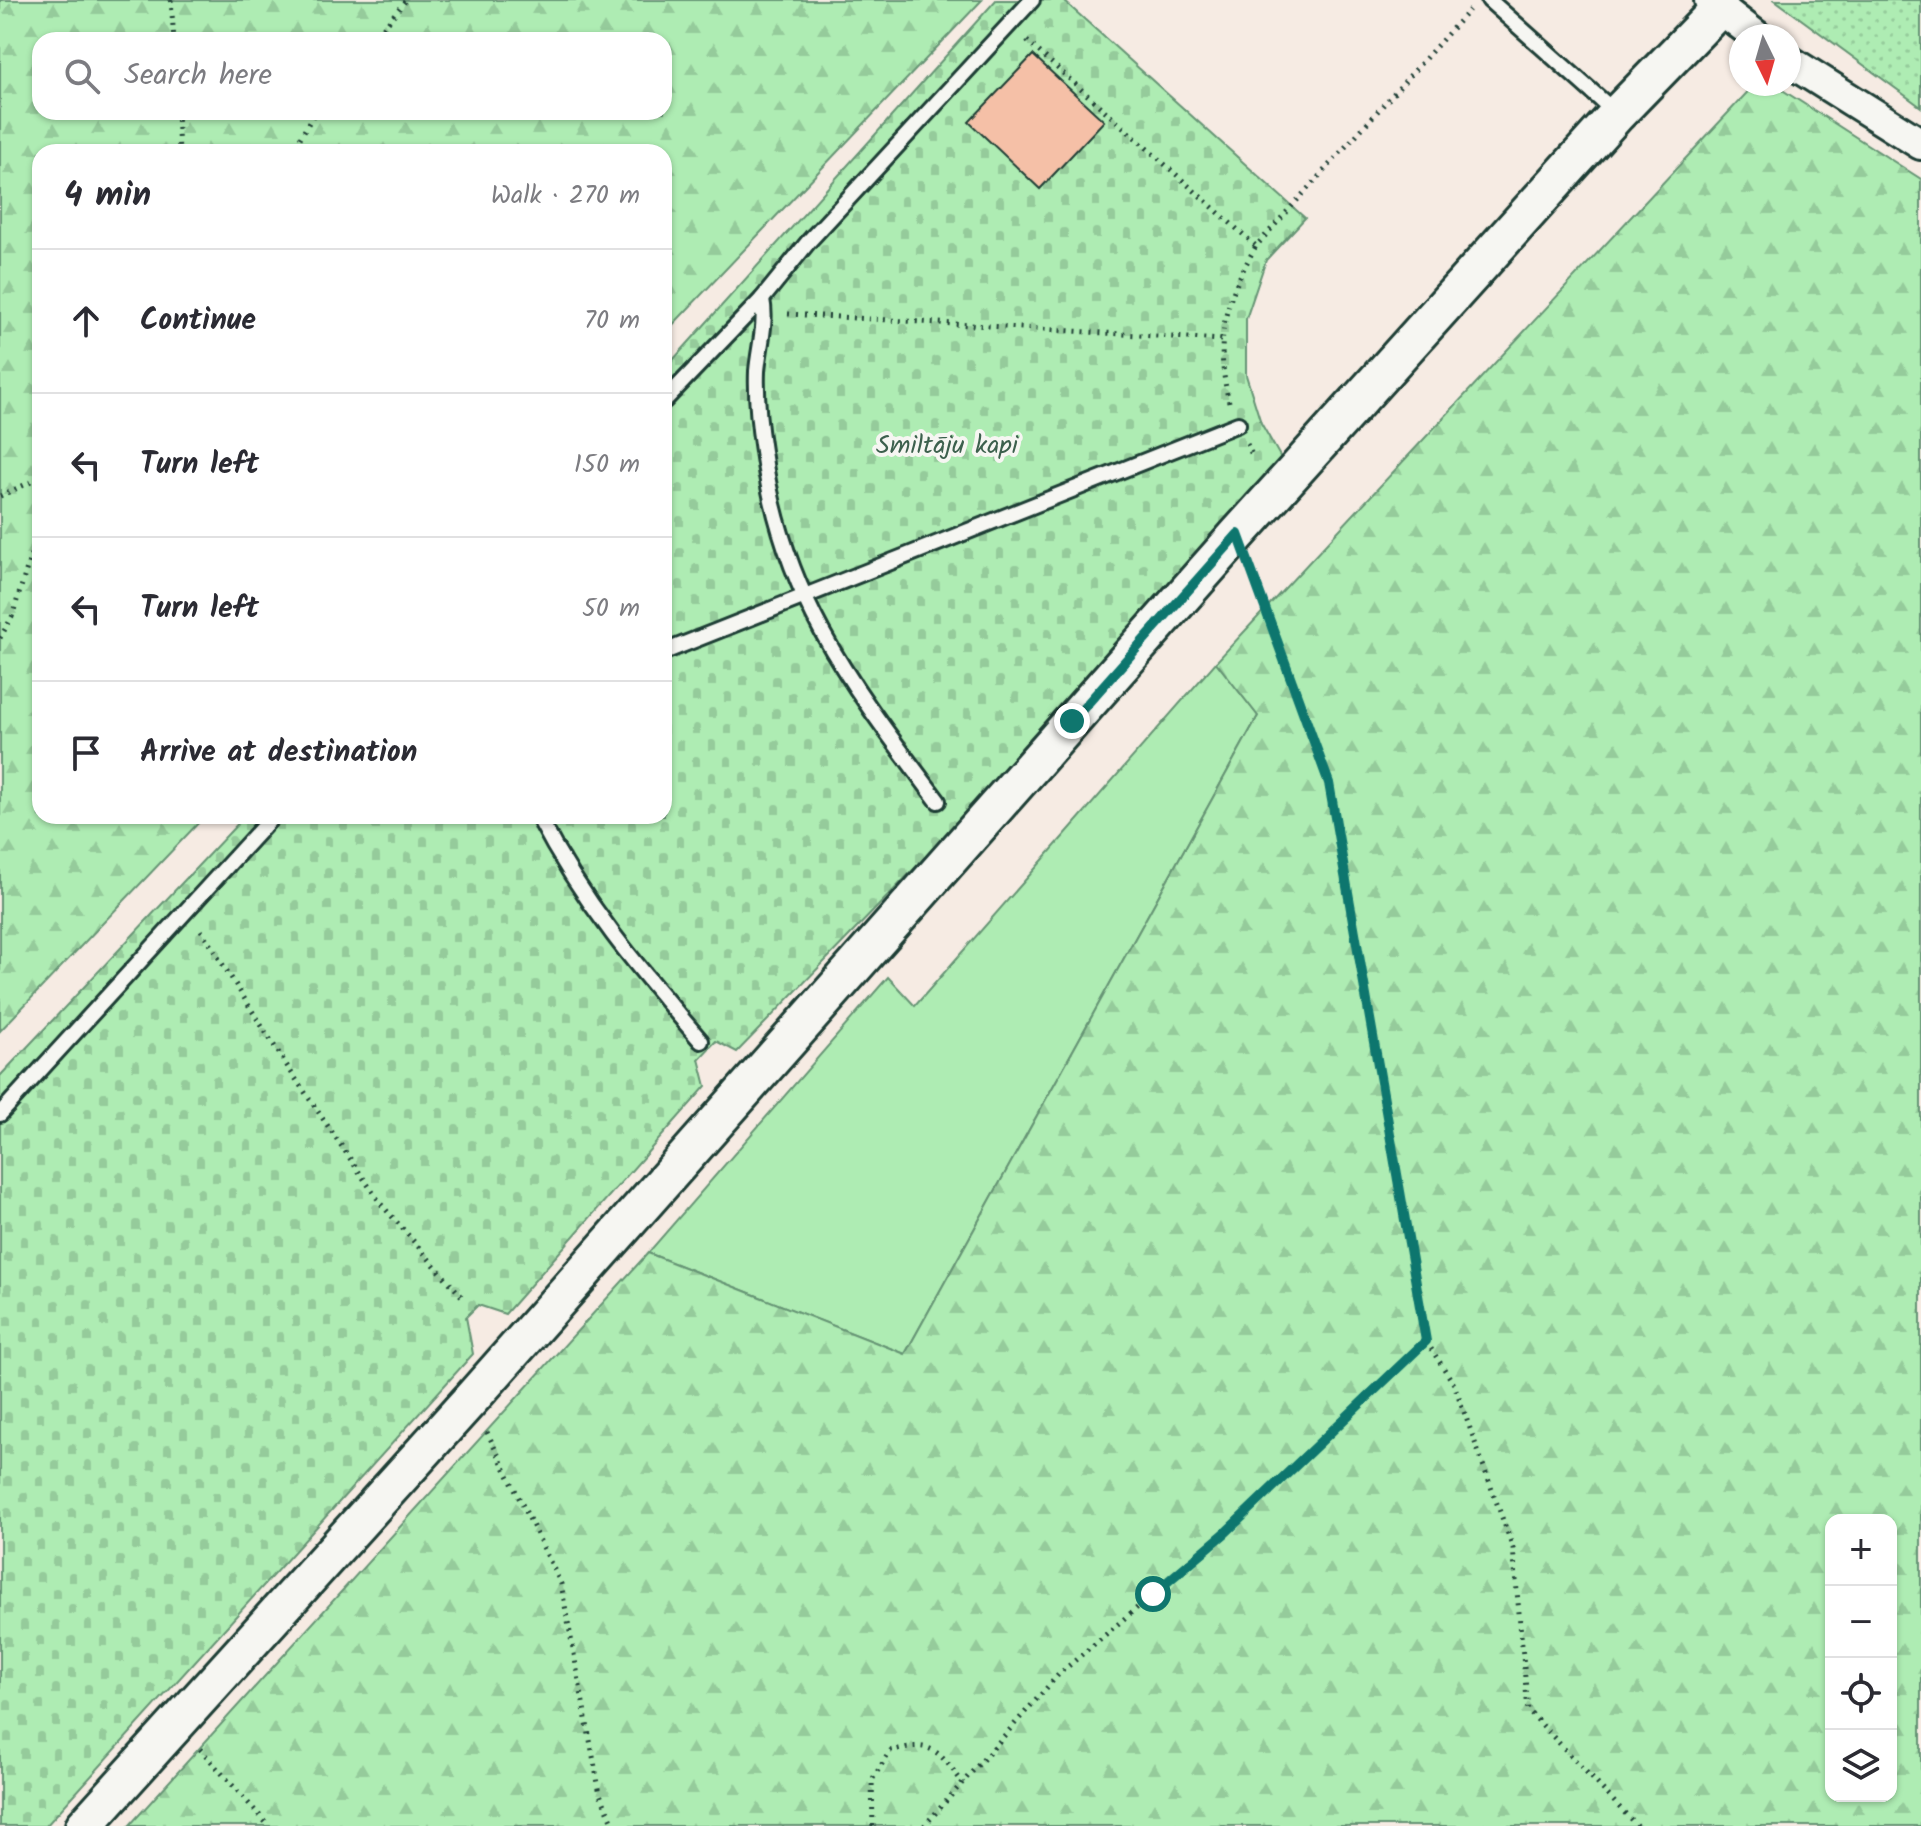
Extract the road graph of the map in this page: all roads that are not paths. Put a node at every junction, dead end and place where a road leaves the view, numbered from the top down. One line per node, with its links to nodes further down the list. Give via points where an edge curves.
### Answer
1 (1032, 0): 8 (lane, via 809,241)
2 (1489, 0): 6 (lane)
3 (1717, 4): 4 (street); 6 (street)
4 (1741, 24)
5 (1801, 69): 7 (street)
6 (1617, 114): 18 (street)
7 (1921, 144)
8 (763, 306): 9 (lane); 11 (lane, via 757,373 762,448 772,505)
9 (672, 393)
10 (1238, 424): 11 (lane)
11 (805, 597): 12 (lane); 13 (lane, via 829,649 876,722)
12 (672, 649)
13 (938, 801)
14 (266, 824): 17 (lane)
15 (542, 824): 16 (lane, via 596,916)
16 (701, 1041)
17 (0, 1114)
18 (84, 1826)

